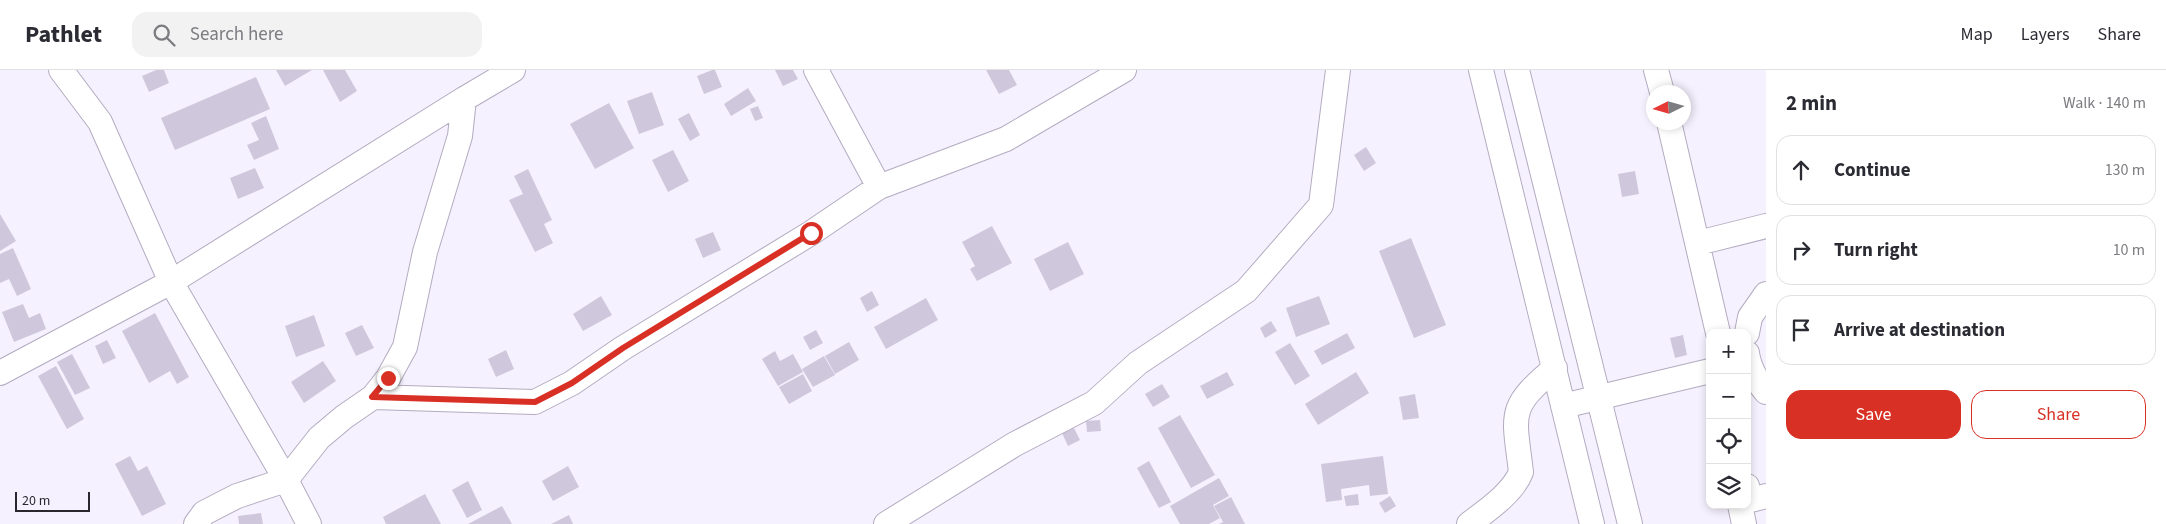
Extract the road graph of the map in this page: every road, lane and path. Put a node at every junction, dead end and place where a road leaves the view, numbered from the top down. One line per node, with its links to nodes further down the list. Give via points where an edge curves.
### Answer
1 (62, 70): 15 (street, via 100,122)
2 (513, 70): 10 (street)
3 (816, 70): 12 (street)
4 (1124, 70): 12 (street, via 1006,139)
5 (1338, 70): 33 (street, via 1321,205 1246,291 1138,364 1094,403 1015,444)
6 (1480, 70): 20 (street)
7 (1517, 70): 25 (street)
8 (1656, 70): 9 (street)
9 (1660, 85)
10 (464, 99): 15 (street); 24 (street, via 460,136 426,252 405,348 388,378)
11 (1672, 130): 14 (street)
12 (879, 187): 24 (street, via 572,383 535,402)
13 (1766, 226): 14 (street)
14 (1698, 243): 17 (street)
15 (171, 282): 22 (street); 27 (street)
16 (1766, 294): 18 (street, via 1750,317)
17 (1717, 329)
18 (1748, 329)
19 (1751, 367): 23 (street)
20 (1555, 368): 26 (street); 34 (street, via 1521,400 1515,418 1518,479)
21 (1706, 372): 25 (street)
22 (0, 373)
23 (1766, 392)
24 (372, 397): 27 (street, via 319,438)
25 (1599, 398): 26 (street); 36 (street)
26 (1564, 406): 35 (street)
27 (286, 480): 31 (street, via 237,496 204,513); 32 (street)
28 (1766, 496): 29 (street)
29 (1751, 500)
30 (1741, 509): 37 (street)
31 (196, 524)
32 (309, 524)
33 (886, 524)
34 (1469, 524)
35 (1592, 524)
36 (1630, 524)
37 (1744, 524)

